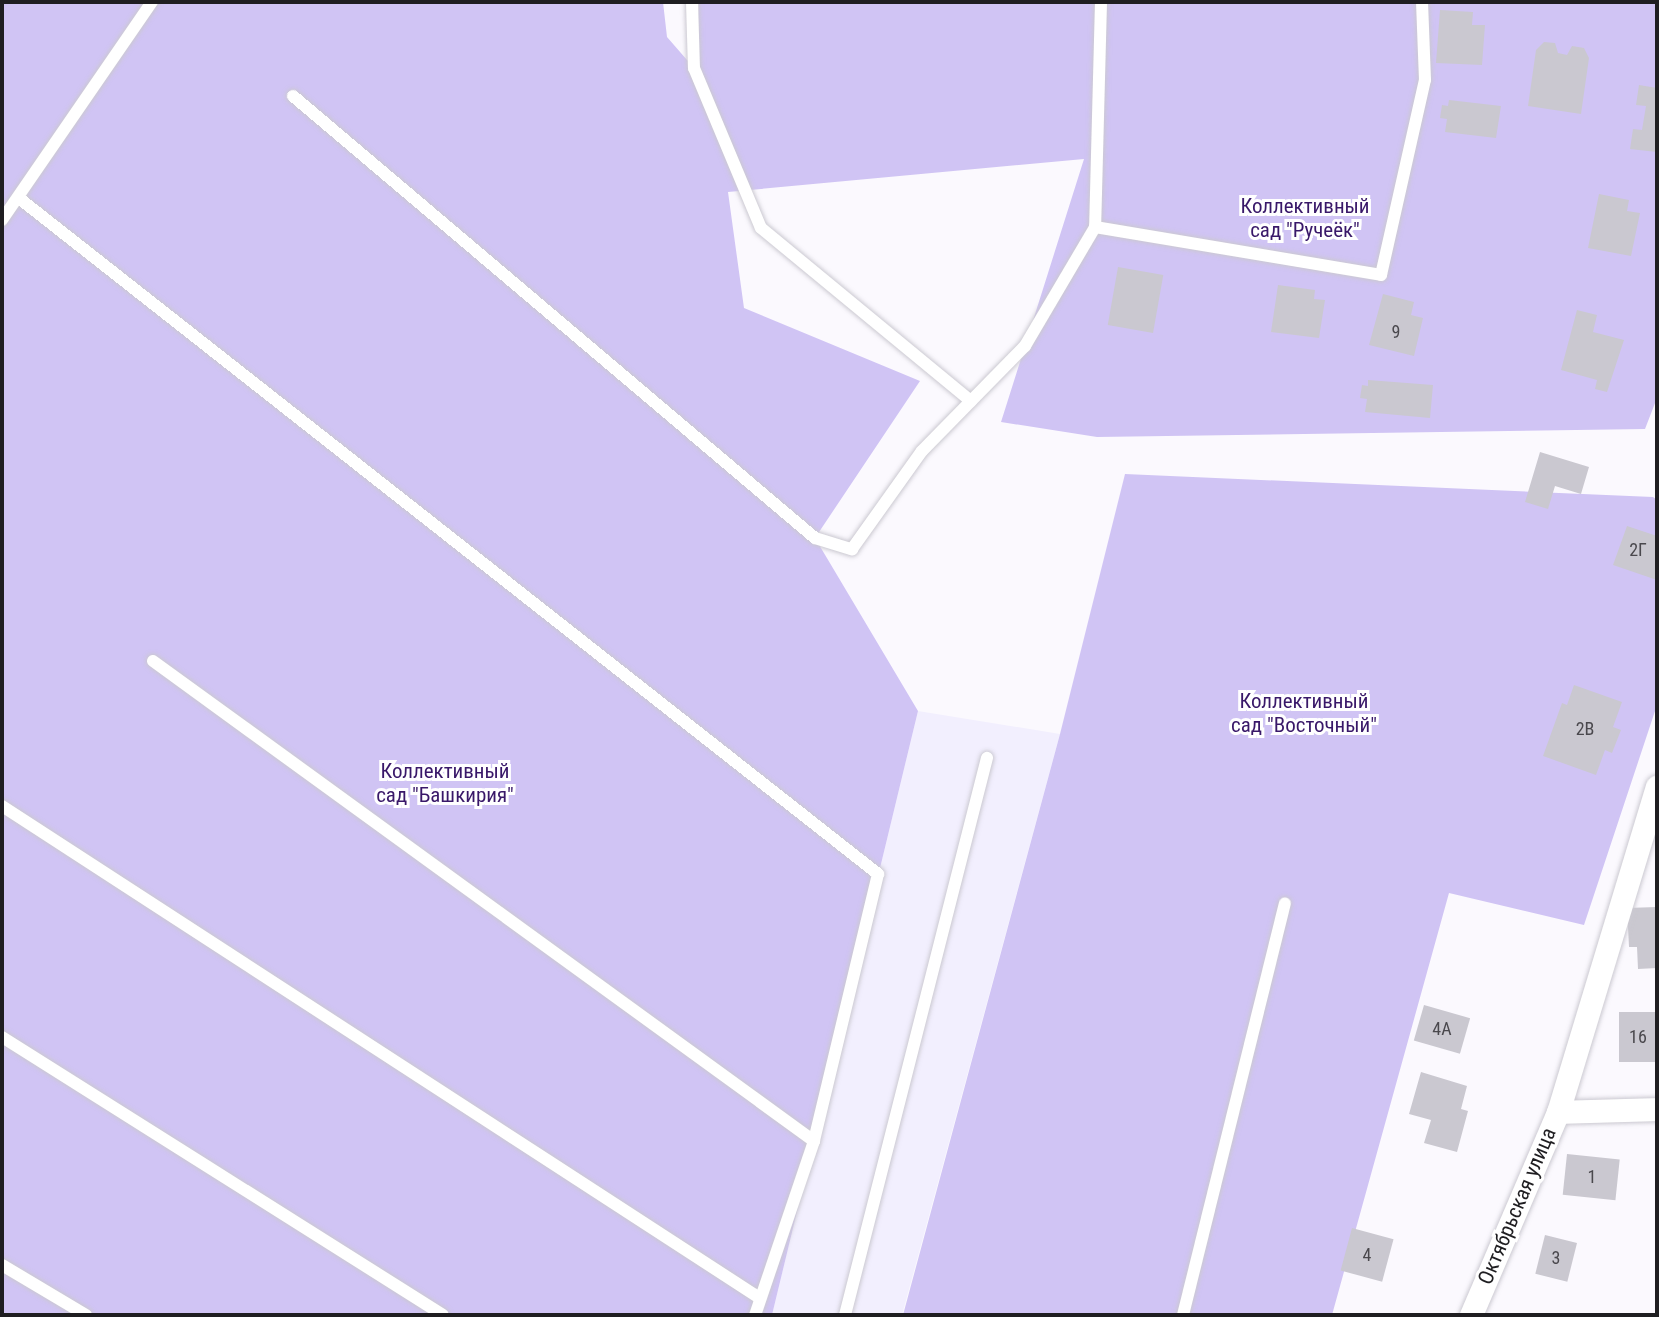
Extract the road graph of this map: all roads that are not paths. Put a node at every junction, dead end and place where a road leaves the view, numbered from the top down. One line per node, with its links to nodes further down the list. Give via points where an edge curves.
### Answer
1 (152, 2): 6 (lane)
2 (692, 2): 9 (lane, via 694,68 761,228)
3 (1101, 2): 8 (lane)
4 (1422, 2): 8 (lane, via 1425,80 1381,275)
5 (293, 96): 9 (lane, via 815,538 852,549 922,451)
6 (20, 199): 7 (lane); 18 (lane, via 878,874)
7 (2, 220)
8 (1095, 227): 9 (lane, via 1025,346)
9 (971, 401)
10 (153, 661): 18 (lane)
11 (987, 758): 24 (lane)
12 (1657, 787): 17 (street)
13 (2, 806): 20 (lane)
14 (1286, 903): 25 (lane)
15 (2, 1037): 22 (lane)
16 (1657, 1109): 17 (street, Октябрьская улица)
17 (1558, 1112): 26 (street, Октябрьская улица)
18 (814, 1141): 20 (lane)
19 (2, 1265): 21 (lane)
20 (758, 1297): 23 (lane)
21 (86, 1315)
22 (443, 1315)
23 (755, 1315)
24 (845, 1315)
25 (1182, 1315)
26 (1471, 1315)

